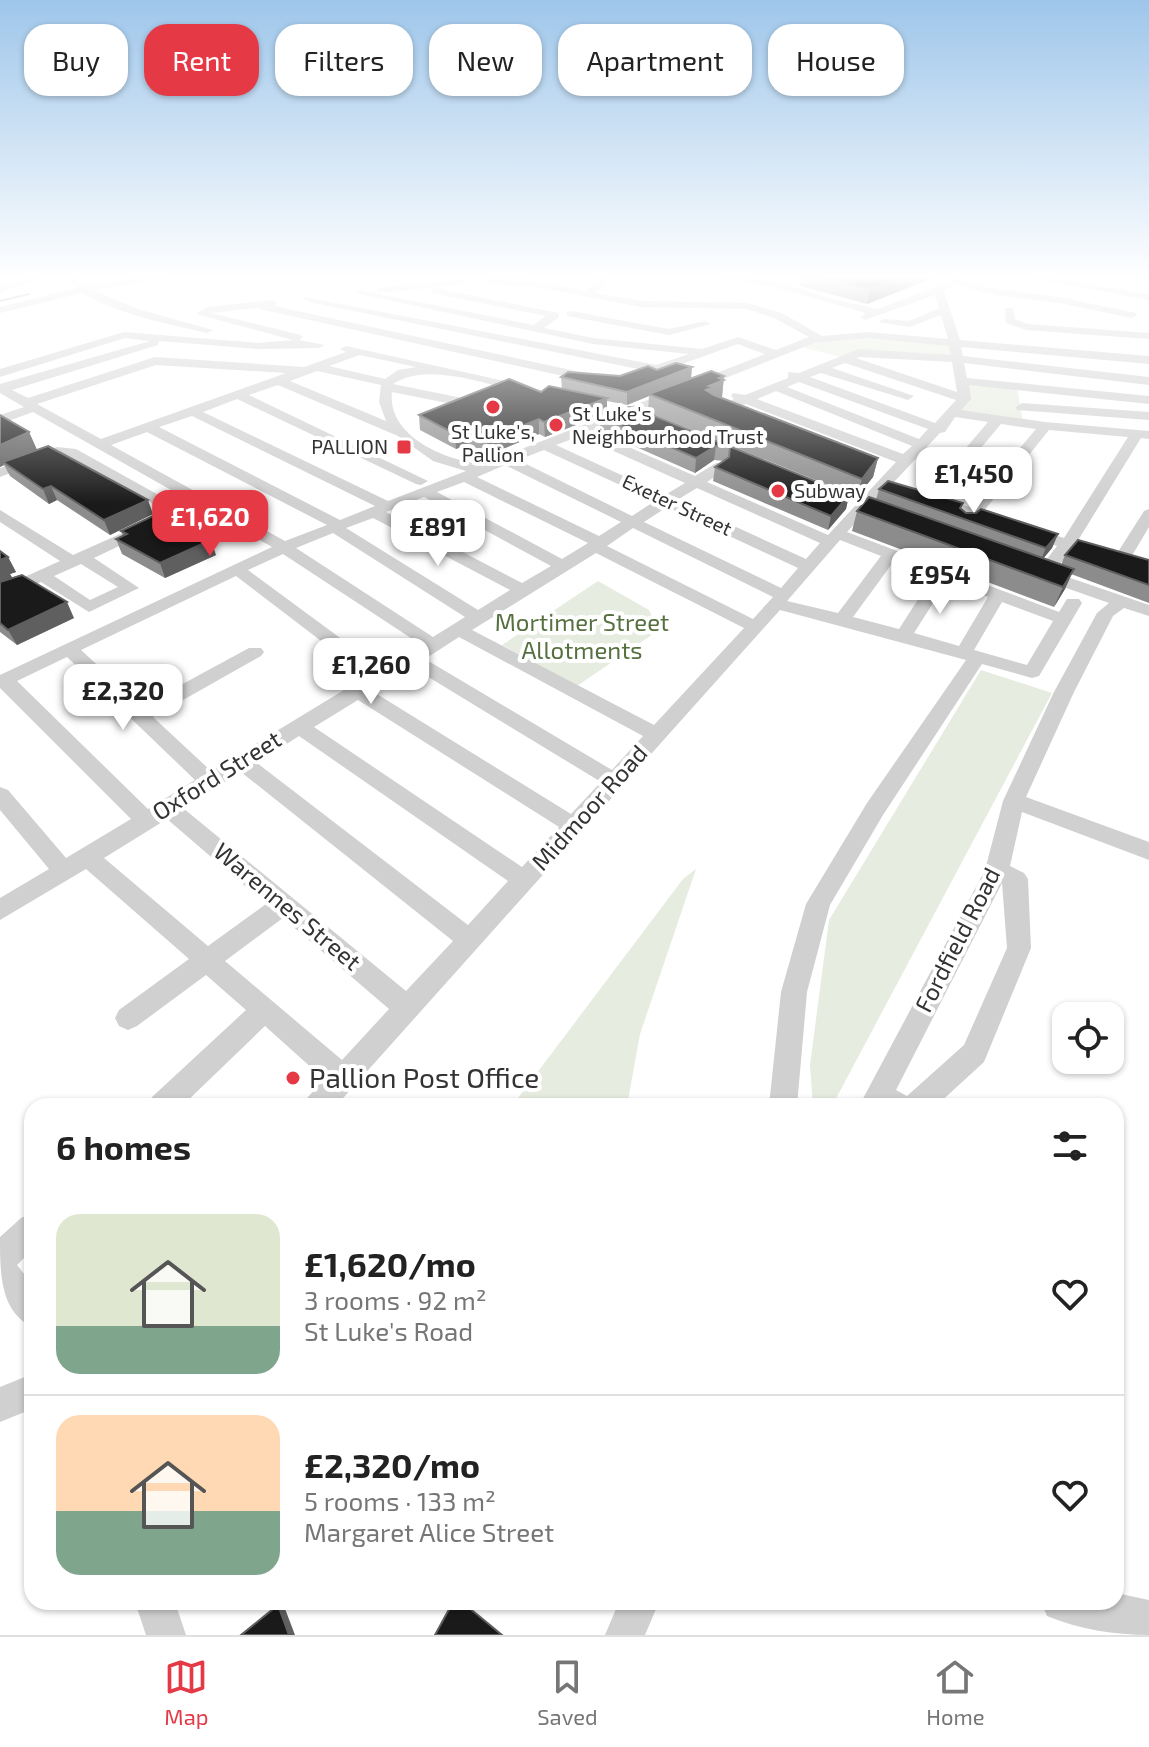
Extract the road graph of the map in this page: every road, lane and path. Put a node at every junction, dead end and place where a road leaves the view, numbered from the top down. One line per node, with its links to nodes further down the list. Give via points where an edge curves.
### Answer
1 (71, 351): 29 (street)
2 (126, 351): 44 (street)
3 (354, 351): 14 (street)
4 (397, 351): 17 (street)
5 (464, 351): 30 (street)
6 (559, 351): 20 (street)
7 (596, 351): 20 (street)
8 (698, 351): 15 (street)
9 (768, 351): 18 (street)
10 (781, 351): 18 (street)
11 (818, 351): 21 (street)
12 (956, 351): 22 (street)
13 (1063, 351): 16 (street)
14 (358, 352): 17 (street); 26 (street)
15 (705, 352): 27 (street)
16 (1070, 352): 23 (street)
17 (393, 354): 28 (street); 38 (street, via 400,367)
18 (775, 354): 24 (street)
19 (918, 357): 21 (street, via 859,353); 22 (street); 41 (street)
20 (591, 358): 27 (street); 30 (street)
21 (844, 358): 25 (street); 41 (street)
22 (957, 359): 35 (street); 36 (street)
23 (1149, 360)
24 (753, 362): 31 (street); 34 (street)
25 (818, 368): 31 (street); 51 (street)
26 (310, 369): 32 (street); 38 (street); 55 (street, via 155,361)
27 (656, 369): 34 (street); 37 (street)
28 (454, 372): 38 (street, via 415,369); 39 (street)
29 (0, 373)
30 (572, 375): 33 (street); 40 (street)
31 (798, 377): 42 (street); 74 (street)
32 (278, 380): 46 (street); 59 (street)
33 (603, 380)
34 (707, 381): 47 (street); 48 (street)
35 (961, 381): 43 (street); 49 (street)
36 (1149, 381)
37 (619, 382)
38 (387, 385): 52 (street); 53 (street)
39 (506, 385): 45 (street); 52 (street)
40 (560, 385)
41 (918, 385): 49 (street)
42 (773, 386): 48 (street); 80 (street)
43 (1017, 387): 50 (street); 58 (street)
44 (1, 388): 55 (street)
45 (535, 391)
46 (238, 395): 60 (street); 90 (street)
47 (673, 395): 54 (street); 57 (street)
48 (745, 399): 64 (street, via 719,410); 81 (street)
49 (965, 399): 63 (street, Midmoor Road)
50 (1149, 400)
51 (924, 401)
52 (462, 402): 61 (street)
53 (385, 403): 59 (street); 75 (street)
54 (655, 403): 62 (street); 68 (street, via 647,410)
55 (30, 405): 67 (street); 78 (street)
56 (939, 406): 63 (street)
57 (608, 407): 62 (street); 71 (street, via 608,415)
58 (1022, 407): 65 (street); 70 (street)
59 (346, 408): 75 (street)
60 (192, 411): 73 (street); 93 (street)
61 (438, 412)
62 (627, 412): 68 (street); 71 (street)
63 (953, 412): 66 (street); 74 (street, Midmoor Road)
64 (733, 415)
65 (1149, 416)
66 (998, 419): 70 (street); 91 (street)
67 (0, 420)
68 (651, 421): 71 (street, via 630,418)
69 (414, 422): 75 (street)
70 (1023, 423): 72 (street)
71 (597, 424): 76 (street)
72 (1045, 426): 77 (street); 94 (street)
73 (148, 427): 78 (street); 98 (street)
74 (940, 429): 80 (street, Midmoor Road)
75 (401, 430): 83 (street)
76 (580, 431): 79 (street); 89 (street)
77 (1143, 435): 102 (street)
78 (100, 444): 103 (street)
79 (545, 445): 82 (street); 92 (street, Exeter Street)
80 (923, 445): 81 (street, Midmoor Road)
81 (905, 460): 87 (street, Midmoor Road)
82 (508, 461): 85 (street); 97 (street)
83 (443, 462): 85 (street); 90 (street, via 447,477)
84 (721, 466): 89 (street, Oxford Street)
85 (488, 468): 88 (street)
86 (0, 473): 105 (street, via 57,451 71,452 168,506 174,516)
87 (882, 476): 91 (street); 100 (street, Midmoor Road)
88 (466, 477): 90 (street); 101 (street)
89 (695, 480): 92 (street, Oxford Street); 100 (street)
90 (430, 486): 93 (street); 107 (street)
91 (918, 496): 94 (street)
92 (666, 499): 97 (street, Oxford Street); 108 (street, Exeter Street)
93 (380, 508): 98 (street); 115 (street)
94 (974, 514): 99 (street); 102 (street)
95 (1149, 514): 106 (street)
96 (0, 515): 105 (street)
97 (632, 520): 101 (street, Oxford Street); 118 (street)
98 (336, 526): 103 (street); 121 (street)
99 (954, 534)
100 (833, 537): 104 (street); 108 (street, Midmoor Road)
101 (598, 544): 107 (street, Oxford Street); 123 (street)
102 (1067, 545): 106 (street); 111 (street)
103 (284, 547): 109 (street); 126 (street)
104 (891, 554): 113 (street); 122 (street)
105 (77, 560): 114 (street); 114 (street, via 131,588 89,607)
106 (1120, 562): 112 (street)
107 (563, 566): 115 (street, Oxford Street)
108 (807, 566): 118 (street, Midmoor Road)
109 (235, 568): 127 (street); 131 (street)
110 (1027, 568): 119 (street)
111 (1048, 568)
112 (1149, 571)
113 (943, 574): 117 (street); 125 (street)
114 (42, 575): 116 (street)
115 (523, 590): 121 (street, Oxford Street)
116 (0, 594)
117 (997, 595): 129 (street); 129 (street, via 1068,611 1032,672)
118 (780, 600): 122 (street); 123 (street, Midmoor Road)
119 (1121, 602): 120 (street); 141 (street, Fordfield Road, via 1099,626)
120 (1149, 611)
121 (477, 617): 124 (street, Oxford Street)
122 (842, 619): 125 (street)
123 (755, 627): 136 (street, Midmoor Road)
124 (457, 629): 126 (street, Oxford Street); 136 (street)
125 (903, 636): 129 (street)
126 (432, 644): 130 (street, Oxford Street)
127 (69, 649): 132 (street); 134 (street)
128 (255, 652): 134 (street)
129 (971, 654): 159 (street, via 818,904 794,992)
130 (409, 657): 131 (street, Oxford Street); 139 (street)
131 (379, 676): 133 (street, Oxford Street)
132 (2, 681): 142 (street, Warennes Street)
133 (356, 690): 135 (street, Oxford Street); 143 (street)
134 (139, 716): 138 (street)
135 (298, 726): 137 (street, Oxford Street); 148 (street)
136 (657, 735): 139 (street, Midmoor Road)
137 (241, 761): 138 (street, Oxford Street); 151 (street)
138 (209, 781): 142 (street, Oxford Street)
139 (615, 781): 143 (street, Midmoor Road)
140 (0, 795): 146 (street)
141 (1014, 801): 144 (street); 147 (street, Fordfield Road)
142 (156, 813): 145 (street, Oxford Street); 149 (street, Warennes Street)
143 (574, 826): 148 (street, Midmoor Road)
144 (1149, 851)
145 (87, 856): 146 (street, Oxford Street); 152 (street)
146 (63, 870): 150 (street, Oxford Street)
147 (997, 870): 160 (street, Fordfield Road); 161 (street, via 1016,879 1019,948 974,1053)
148 (524, 880): 151 (street, Midmoor Road)
149 (285, 903): 152 (street); 153 (street, Warennes Street)
150 (0, 910)
151 (469, 940): 153 (street, Midmoor Road)
152 (207, 960): 154 (street); 155 (street)
153 (407, 1008): 156 (street, Midmoor Road)
154 (264, 1010): 156 (street); 157 (street)
155 (128, 1018)
156 (343, 1078): 158 (street, Midmoor Road)
157 (170, 1098)
158 (325, 1098)
159 (784, 1098)
160 (886, 1098)
161 (925, 1098)
162 (24, 1236): 163 (street)
163 (0, 1259)
164 (0, 1269): 165 (street)
165 (24, 1300)
166 (24, 1394): 167 (street)
167 (0, 1405)
168 (158, 1610): 172 (street)
169 (636, 1610): 173 (street)
170 (1100, 1610): 171 (street)
171 (1149, 1620)
172 (166, 1635)
173 (625, 1635)

